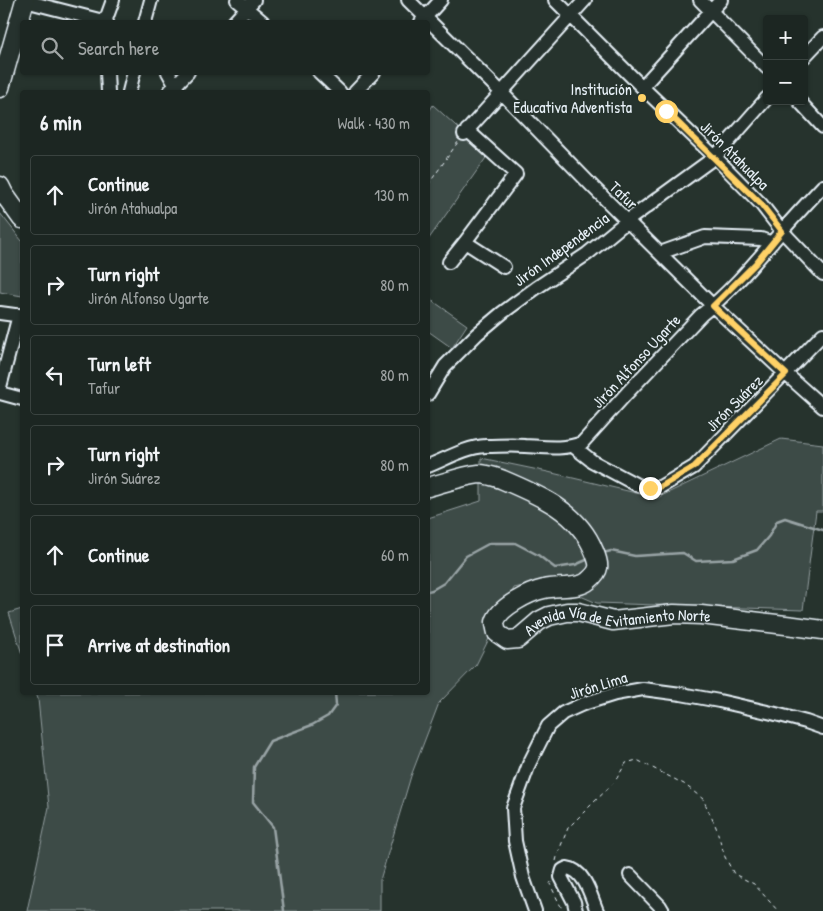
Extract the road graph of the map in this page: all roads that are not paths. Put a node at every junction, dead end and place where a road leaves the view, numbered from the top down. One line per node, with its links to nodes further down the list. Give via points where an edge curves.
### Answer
1 (25, 0): 13 (street); 30 (highway)
2 (113, 0): 14 (street)
3 (151, 0): 15 (street)
4 (408, 0): 18 (street, Tafur)
5 (441, 0): 18 (street)
6 (555, 0): 12 (street, Jirón Atahualpa)
7 (584, 0): 12 (street)
8 (700, 0): 11 (street)
9 (721, 0): 11 (street)
10 (246, 3): 16 (street); 17 (street)
11 (711, 12): 22 (street); 29 (street)
12 (571, 15): 29 (street, Jirón Atahualpa); 36 (street)
13 (99, 20)
14 (107, 20)
15 (146, 20)
16 (235, 20)
17 (261, 20)
18 (423, 20)
19 (430, 26): 36 (street, Tafur)
20 (823, 37): 21 (street)
21 (808, 53)
22 (763, 64)
23 (106, 75): 31 (street)
24 (133, 75): 32 (street)
25 (169, 75): 33 (street)
26 (186, 75): 33 (street)
27 (321, 75): 34 (street)
28 (371, 75): 35 (street)
29 (642, 87): 40 (street, Jirón Atahualpa)
30 (0, 88)
31 (108, 90)
32 (130, 90)
33 (175, 90)
34 (338, 90)
35 (357, 90)
36 (502, 92): 44 (street, Tafur); 46 (street, via 465,132 516,174)
37 (763, 103): 40 (street, Jirón Independencia)
38 (802, 105): 39 (street)
39 (823, 127)
40 (715, 157): 44 (street, Jirón Independencia); 45 (street, Jirón Atahualpa, via 761,204)
41 (0, 186): 43 (highway)
42 (823, 186): 45 (street, Jirón Alfonso Ugarte)
43 (20, 215)
44 (627, 221): 48 (street, Tafur); 59 (street, Jirón Independencia, via 588,254 536,288 477,334 446,366)
45 (782, 231): 47 (street, Jirón Alfonso Ugarte); 51 (street, Jirón Atahualpa)
46 (465, 242): 49 (street); 50 (street)
47 (772, 244): 48 (street, via 761,238 706,237); 52 (street, Jirón Alfonso Ugarte)
48 (660, 253): 52 (street, Tafur)
49 (449, 262)
50 (504, 267)
51 (823, 274)
52 (713, 306): 57 (street, Tafur); 63 (street, Jirón Alfonso Ugarte, via 582,443)
53 (0, 313): 54 (street)
54 (20, 315)
55 (20, 318): 58 (street)
56 (823, 334): 57 (street, Jirón Suárez)
57 (786, 374): 62 (street, Tafur); 63 (street, Jirón Suárez, via 694,467 660,487 637,485 592,461)
58 (0, 387)
59 (430, 391)
60 (0, 393): 61 (street)
61 (20, 398)
62 (823, 407)
63 (573, 446): 64 (street, via 483,446)
64 (430, 465)
65 (430, 486): 66 (highway, Avenida Vía de Evitamiento Norte, via 480,474 497,478 548,500 568,514 590,540 599,563 597,571 587,582 544,589 505,608 495,623 497,633 507,640 518,639 549,616 568,612 613,621 674,614 701,615)
66 (823, 630)
67 (823, 728): 69 (street, Jirón Lima, via 718,701 642,689 615,694 563,713 548,726 529,764 513,808 514,841)
68 (630, 875): 72 (street)
69 (534, 911)
70 (576, 911): 71 (street, via 561,876 567,868 581,876)
71 (597, 911)
72 (663, 911)

